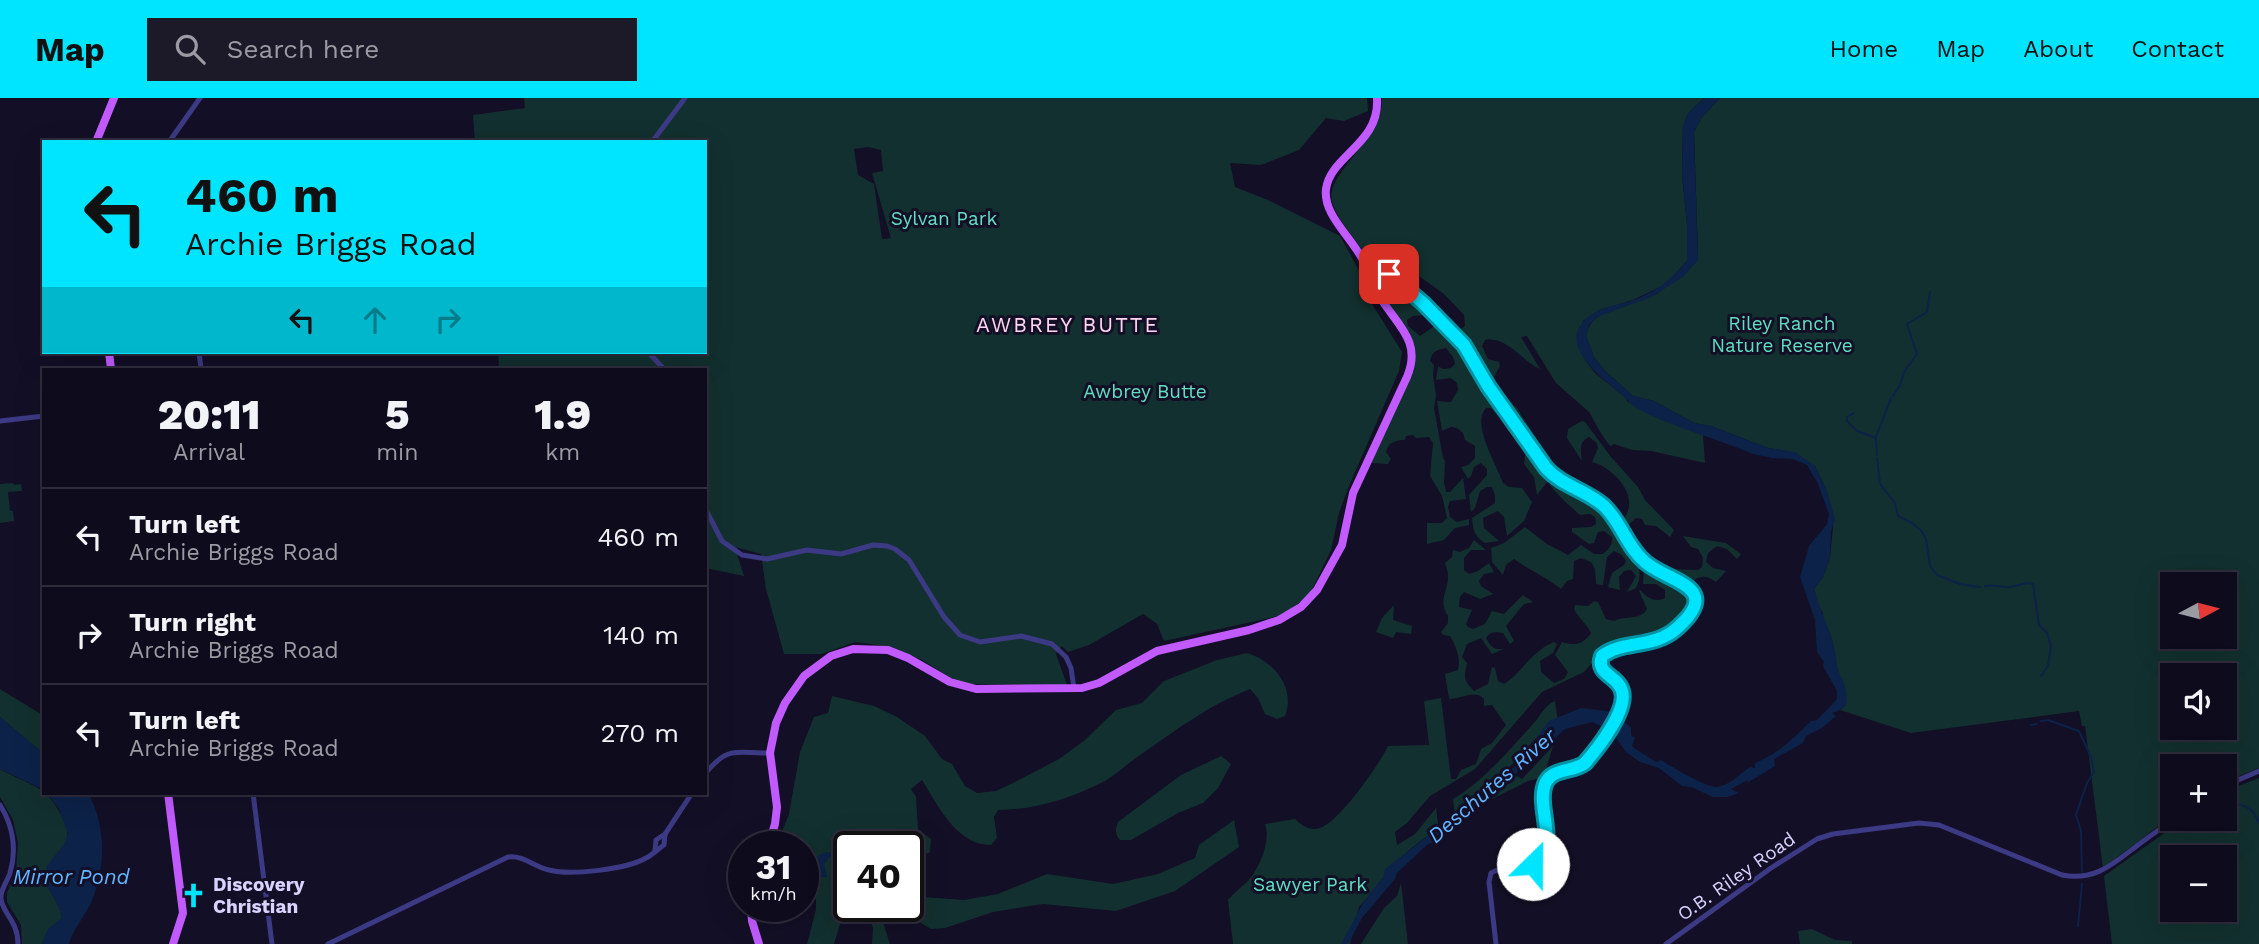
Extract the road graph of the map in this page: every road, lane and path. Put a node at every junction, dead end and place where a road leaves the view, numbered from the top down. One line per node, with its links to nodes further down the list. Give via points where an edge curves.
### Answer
1 (114, 98): 5 (main road)
2 (200, 98): 6 (street)
3 (685, 98): 7 (street)
4 (1376, 98): 8 (main road, via 1371,125 1332,173 1326,193 1330,210)
5 (97, 140)
6 (172, 140)
7 (654, 140)
8 (1367, 267): 14 (main road, via 1381,299 1409,341 1412,361 1353,493 1345,539 1317,590 1279,620 1157,650 1099,683); 31 (street, via 1384,269 1458,338 1550,472 1603,505 1644,562 1682,581 1695,600 1693,610 1674,630 1653,642 1602,656 1601,670 1622,689 1621,711 1582,765 1546,782 1542,857 1533,864 1491,873)
9 (650, 354): 10 (street)
10 (663, 368)
11 (42, 416): 12 (street)
12 (0, 421)
13 (707, 512): 14 (street, via 722,541 742,555 767,559 807,551 841,554 876,545 895,549 909,560 960,635 980,642 1021,636 1052,644 1066,657)
14 (1074, 688): 15 (main road, via 967,688 899,653 853,649 824,660 804,676 780,713)
15 (770, 753): 17 (street, via 728,753); 24 (main road, via 777,807)
16 (2259, 771): 18 (street)
17 (707, 772)
18 (2237, 780)
19 (168, 795): 27 (main road, via 183,914)
20 (253, 795): 28 (street)
21 (691, 795): 29 (street, via 665,834 664,845 647,858 577,873 508,857)
22 (0, 805): 26 (street, via 10,824 13,847 1,900 15,926)
23 (2160, 830): 32 (street, O.B. Riley Road, via 2109,869 2081,877 2062,875 1932,824 1827,836 1771,868)
24 (773, 831)
25 (752, 922): 30 (main road)
26 (18, 944)
27 (173, 944)
28 (272, 944)
29 (328, 944)
30 (759, 944)
31 (1496, 944)
32 (1666, 944)

